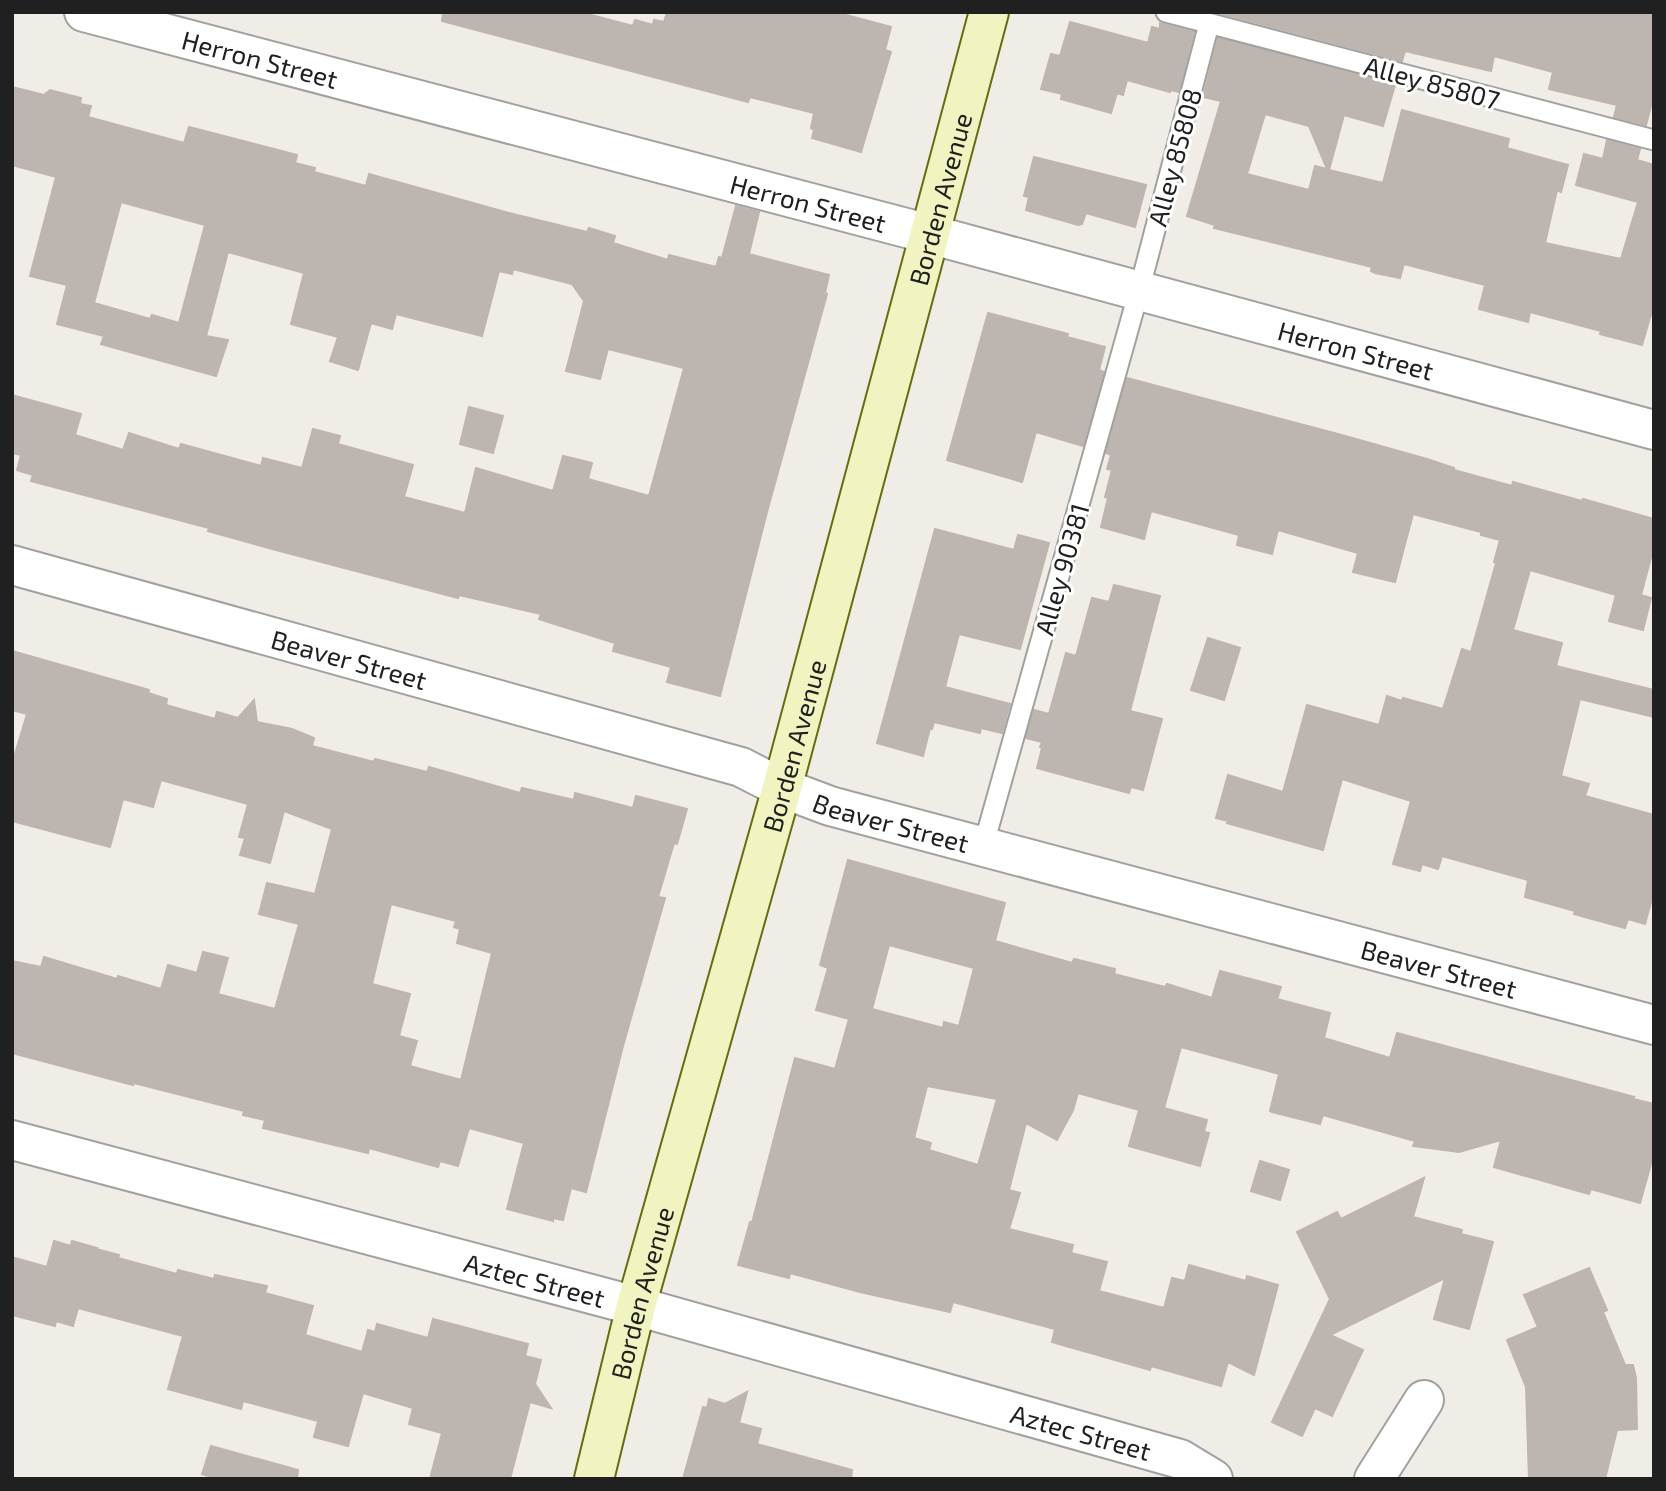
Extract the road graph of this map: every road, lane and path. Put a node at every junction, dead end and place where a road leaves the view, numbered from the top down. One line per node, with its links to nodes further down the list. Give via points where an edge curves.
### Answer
1 (84, 12): 6 (street, Herron Street)
2 (989, 12): 6 (street, Borden Avenue)
3 (1166, 12): 4 (lane, Alley 85807)
4 (1209, 24): 5 (lane, Alley 85807); 7 (lane, Alley 85808)
5 (1654, 140)
6 (929, 234): 7 (street, Herron Street); 10 (street, Borden Avenue)
7 (1139, 291): 8 (street, Herron Street); 11 (lane, Alley 90381)
8 (1654, 430)
9 (12, 565): 10 (street, Beaver Street, via 741,767)
10 (782, 788): 11 (street, Beaver Street, via 830,806); 14 (street, Borden Avenue)
11 (984, 847): 12 (street, Beaver Street)
12 (1654, 1025)
13 (12, 1140): 14 (street, Aztec Street)
14 (636, 1306): 16 (street, Borden Avenue); 17 (street, Aztec Street, via 1180,1459)
15 (1424, 1400): 18 (street)
16 (594, 1479)
17 (1213, 1479)
18 (1374, 1479)

